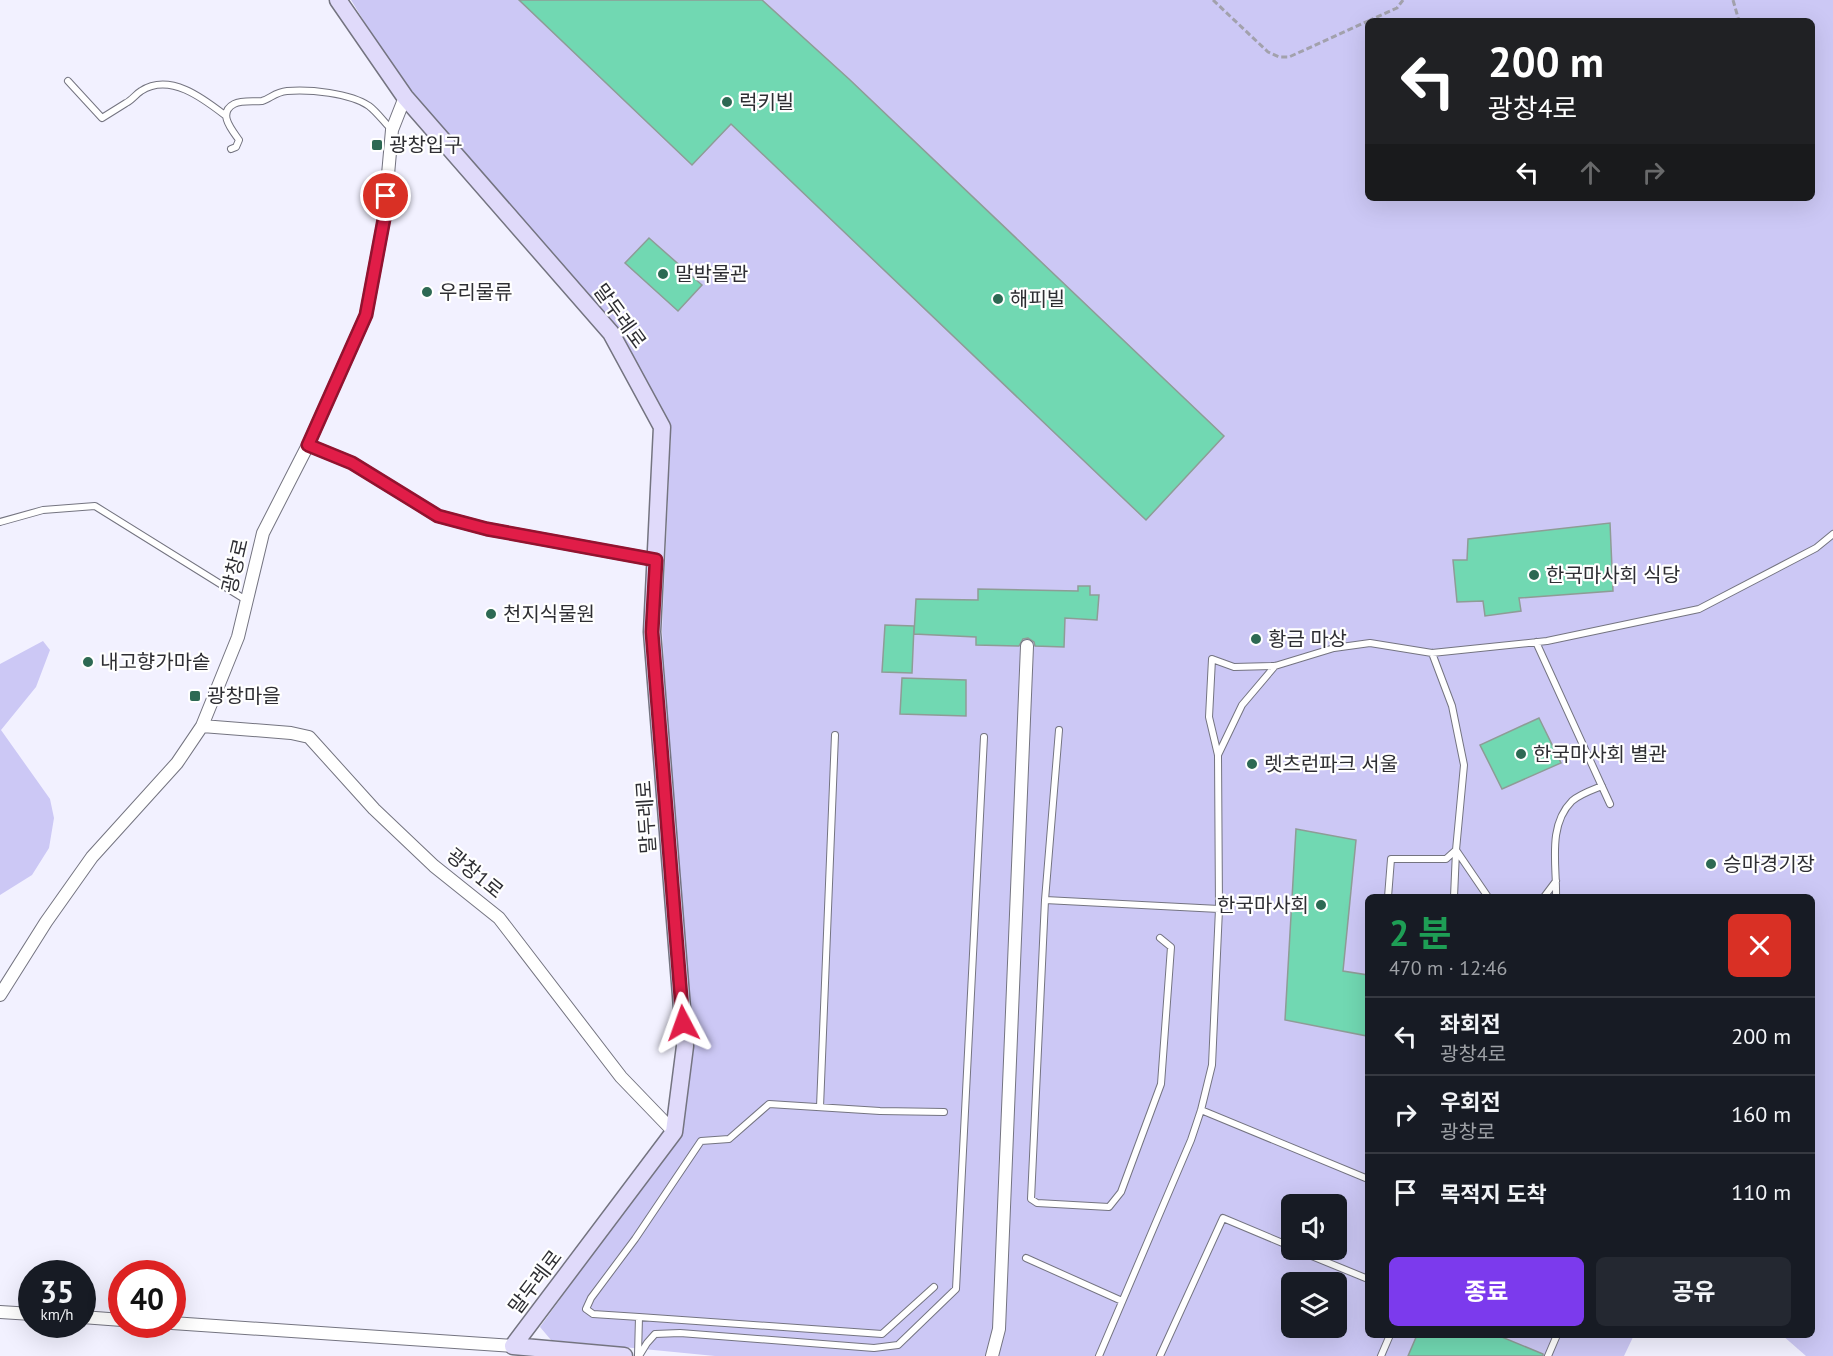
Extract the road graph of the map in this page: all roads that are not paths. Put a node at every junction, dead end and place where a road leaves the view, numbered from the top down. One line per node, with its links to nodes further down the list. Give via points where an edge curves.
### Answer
1 (338, 0): 3 (street, 말두레로)
2 (68, 81): 4 (lane, via 102,118 142,90 161,85 196,94)
3 (405, 97): 5 (street, 광창로); 10 (street, 말두레로, via 611,333 640,382 662,427)
4 (226, 116): 5 (lane, via 234,104 264,101 286,91 313,92 344,96 368,106); 6 (lane, via 239,140)
5 (392, 130): 7 (street, 광창로, via 384,219 366,315)
6 (231, 149)
7 (308, 445): 10 (street, via 352,463 438,516 487,529); 11 (street, 광창로, via 263,533)
8 (0, 522): 11 (lane, via 44,510 95,506)
9 (1833, 534): 12 (lane, via 1816,548 1699,609)
10 (656, 560): 37 (street, 말두레로, via 652,632 685,1046)
11 (247, 601): 16 (street, 광창로, via 238,637)
12 (1536, 642): 14 (lane); 21 (lane)
13 (1027, 646): 54 (street, via 999,1329)
14 (1432, 653): 15 (lane, via 1370,643 1334,648); 23 (lane, via 1452,706 1464,765)
15 (1275, 666): 20 (lane, via 1242,705); 20 (lane, via 1234,668 1212,659 1209,717)
16 (202, 726): 33 (street, 광창로, via 177,763 92,857); 37 (street, 광창1로, via 291,732 309,737 374,809 434,866 499,918 621,1077)
17 (1059, 730): 30 (lane)
18 (835, 735): 34 (lane)
19 (984, 737): 53 (lane, via 956,1289 897,1345 874,1348 655,1334)
20 (1218, 755): 31 (lane)
21 (1602, 786): 22 (lane); 24 (lane, via 1582,794 1565,811 1555,835)
22 (1610, 804)
23 (1456, 850): 25 (lane, via 1446,859 1391,859); 26 (lane); 27 (lane)
24 (1557, 880): 28 (lane); 29 (lane)
25 (1388, 894)
26 (1454, 894)
27 (1486, 894)
28 (1546, 894)
29 (1556, 894)
30 (1045, 900): 31 (lane); 32 (lane, via 1031,1199 1037,1203 1108,1207 1121,1192 1161,1084 1171,947)
31 (1219, 909): 35 (lane, via 1212,1065)
32 (1160, 938)
33 (0, 995)
34 (820, 1107): 36 (lane); 47 (lane, via 769,1104 729,1139 701,1141 586,1309 593,1314)
35 (1202, 1110): 38 (lane); 44 (lane)
36 (944, 1112)
37 (674, 1132): 51 (street, 말두레로)
38 (1365, 1178)
39 (1281, 1242): 56 (lane, via 1223,1218)
40 (1026, 1258): 44 (lane)
41 (1321, 1260): 42 (lane)
42 (1365, 1279)
43 (934, 1287): 47 (lane, via 882,1334)
44 (1122, 1300): 55 (lane)
45 (0, 1312): 46 (street)
46 (18, 1313)
47 (639, 1317): 53 (lane)
48 (186, 1324): 51 (street, 말두레로)
49 (1389, 1338): 57 (lane)
50 (1556, 1338): 58 (lane)
51 (513, 1346): 52 (street)
52 (624, 1356)
53 (638, 1356)
54 (992, 1356)
55 (1099, 1356)
56 (1160, 1356)
57 (1381, 1356)
58 (1548, 1356)

